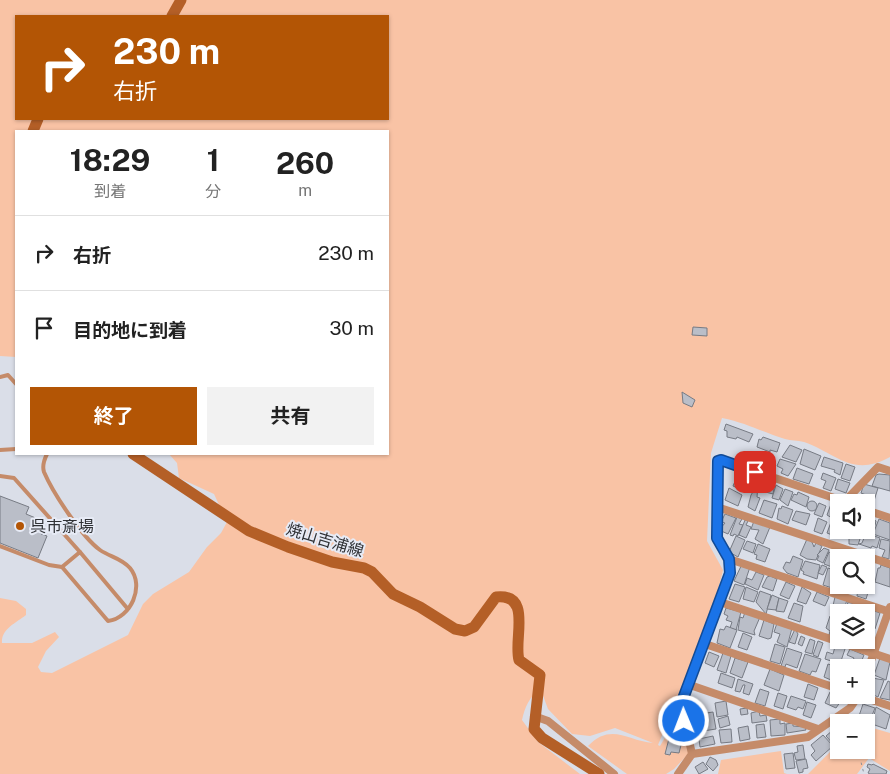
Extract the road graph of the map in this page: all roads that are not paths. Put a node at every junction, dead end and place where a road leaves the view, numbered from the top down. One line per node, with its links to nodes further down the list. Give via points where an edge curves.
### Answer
1 (181, 0): 2 (main road)
2 (173, 15)
3 (0, 376): 4 (lane, via 8,375)
4 (15, 383)
5 (15, 449): 6 (lane)
6 (0, 450)
7 (47, 455): 22 (lane, via 44,471 70,517 101,550 119,558 135,575 135,598)
8 (135, 455): 33 (main road, 焼山吉浦線, via 249,531 332,562 364,568 393,594 456,629 465,631 474,627 496,597 512,600 521,616 517,643 519,660 540,675)
9 (890, 471): 11 (street, via 878,467)
10 (0, 476): 17 (lane, via 14,478)
11 (853, 494)
12 (830, 497): 13 (street, via 721,460 718,461)
13 (717, 507): 18 (street, via 717,538); 19 (street)
14 (875, 513): 15 (street)
15 (890, 518)
16 (0, 546): 20 (lane)
17 (80, 552): 20 (lane); 22 (lane)
18 (729, 559): 21 (street, via 730,573); 23 (street)
19 (890, 564)
20 (62, 567): 22 (lane, via 108,621 116,620)
21 (720, 602): 24 (street); 25 (street)
22 (127, 608)
23 (890, 610): 25 (street)
24 (705, 644): 28 (street); 29 (street)
25 (874, 653): 26 (street); 27 (street)
26 (872, 659)
27 (890, 659)
28 (690, 685): 34 (street); 35 (street, via 681,704)
29 (830, 686)
30 (875, 701): 32 (street)
31 (852, 704): 34 (street)
32 (890, 706)
33 (534, 716): 36 (main road, via 534,729 542,738); 37 (street, via 548,721)
34 (818, 730): 35 (street, via 808,737)
35 (692, 754): 38 (street)
36 (599, 774)
37 (614, 774)
38 (678, 774)

